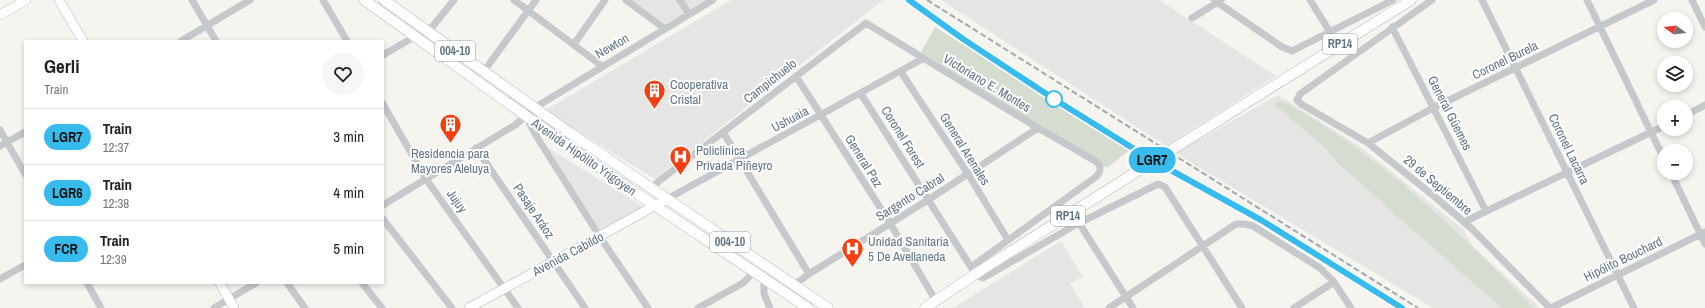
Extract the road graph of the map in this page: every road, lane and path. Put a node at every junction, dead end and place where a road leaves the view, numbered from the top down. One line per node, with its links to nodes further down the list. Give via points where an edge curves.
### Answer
1 (26, 0): 26 (street)
2 (60, 0): 37 (street)
3 (192, 0): 29 (street)
4 (250, 0): 29 (street)
5 (323, 0): 40 (street)
6 (364, 0): 36 (main road, Avenida Hipólito Yrigoyen / 004-10)
7 (384, 0): 34 (main road, Avenida Hipólito Yrigoyen / 004-10)
8 (454, 0): 34 (street, via 440,20)
9 (514, 0): 24 (street)
10 (536, 0): 24 (street)
11 (605, 0): 41 (street)
12 (626, 0): 33 (street)
13 (680, 0): 25 (street)
14 (713, 0): 25 (street, Newton)
15 (1310, 0): 35 (street)
16 (1393, 0): 35 (street)
17 (1411, 0): 92 (main road, RP14, bridge)
18 (1432, 0): 30 (street)
19 (1482, 0): 45 (street, Coronel Lacarra)
20 (1587, 0): 31 (street)
21 (1654, 0): 31 (street, Coronel Burela)
22 (1692, 0): 32 (street)
23 (1218, 1): 27 (street); 35 (street, via 1288,51 1296,50)
24 (528, 10): 41 (street); 46 (street)
25 (689, 14): 33 (street, Newton)
26 (0, 15)
27 (1192, 18)
28 (866, 23): 43 (street, Victoriano E. Montes); 48 (street, Campichuelo)
29 (207, 25): 38 (street); 39 (street)
30 (1392, 27): 53 (street, General Güemes); 64 (street, 29 de Septiembre, via 1297,98 1301,104)
31 (1599, 27): 45 (street, Coronel Burela); 61 (street)
32 (1705, 27)
33 (665, 29): 44 (street, Newton)
34 (426, 30): 36 (street); 46 (main road, Avenida Hipólito Yrigoyen / 004-10)
35 (1330, 32)
36 (415, 36): 42 (street); 56 (main road, Avenida Hipólito Yrigoyen / 004-10)
37 (81, 40)
38 (183, 40)
39 (215, 40)
40 (346, 40)
41 (574, 44): 44 (street)
42 (384, 54)
43 (924, 58): 47 (street, Ushuaia); 57 (street, Victoriano E. Montes)
44 (602, 66): 52 (street, Newton)
45 (1516, 68): 53 (street, Coronel Burela); 70 (street, Coronel Lacarra)
46 (484, 71): 52 (main road, Avenida Hipólito Yrigoyen / 004-10)
47 (901, 72): 49 (street, Ushuaia); 71 (street, General Arenales)
48 (796, 76): 55 (street, General Paz); 60 (street, Campichuelo)
49 (861, 94): 55 (street, Ushuaia); 76 (street, Coronel Forest)
50 (1705, 105): 54 (street)
51 (384, 106): 72 (street, Jujuy)
52 (535, 108): 56 (street, Newton); 74 (main road, Avenida Hipólito Yrigoyen / 004-10)
53 (1433, 108): 64 (street, Coronel Burela); 79 (street, General Güemes)
54 (1693, 111)
55 (822, 115): 68 (street, Ushuaia); 82 (street, General Paz)
56 (526, 116): 67 (street, Newton); 78 (main road, Avenida Hipólito Yrigoyen / 004-10); 85 (street)
57 (1038, 128): 71 (street, Sargento Cabral); 86 (street, Victoriano E. Montes, via 1097,162 1100,168 1097,176)
58 (1657, 129): 61 (street)
59 (0, 130): 63 (street)
60 (723, 132): 68 (street); 74 (street, Campichuelo)
61 (1651, 132): 65 (street); 70 (street)
62 (24, 133): 63 (street)
63 (7, 142): 66 (street); 69 (street)
64 (1368, 143): 81 (street, 29 de Septiembre)
65 (1657, 144)
66 (0, 146)
67 (476, 148): 72 (street, Newton); 89 (street, Pasaje Aráoz)
68 (741, 159): 75 (street, Ushuaia); 93 (street)
69 (24, 172)
70 (1567, 172): 79 (street); 94 (street, Coronel Lacarra)
71 (968, 174): 76 (street, Sargento Cabral); 86 (street, General Arenales)
72 (426, 179): 77 (street, Newton); 104 (street, Jujuy)
73 (1675, 180): 84 (street)
74 (651, 189): 75 (main road, Avenida Hipólito Yrigoyen / 004-10)
75 (667, 199): 78 (street, Avenida Cabildo); 103 (main road, Avenida Hipólito Yrigoyen / 004-10)
76 (928, 200): 82 (street, Sargento Cabral); 92 (street, Coronel Forest)
77 (384, 204)
78 (656, 206): 85 (street, Avenida Cabildo); 91 (main road, Avenida Hipólito Yrigoyen / 004-10)
79 (1486, 210): 81 (street)
80 (384, 220): 113 (street)
81 (1464, 222): 128 (street, 29 de Septiembre)
82 (890, 223): 93 (street, Sargento Cabral); 107 (street, General Paz)
83 (1079, 223): 88 (street, via 1158,184 1165,187); 92 (street, via 983,278); 105 (street)
84 (1702, 233): 87 (street); 94 (street, Hipólito Bouchard)
85 (600, 237): 89 (street, Avenida Cabildo); 117 (street)
86 (1008, 240): 92 (street)
87 (1705, 244)
88 (1203, 246): 97 (street, via 1236,224 1253,226 1320,268); 105 (street); 125 (street)
89 (554, 262): 104 (street, Avenida Cabildo); 116 (street, Pasaje Aráoz)
90 (24, 266): 96 (street)
91 (753, 271): 95 (main road, Avenida Hipólito Yrigoyen / 004-10); 118 (street, via 743,283)
92 (974, 271): 107 (main road, RP14)
93 (809, 274): 103 (street, Sargento Cabral)
94 (1617, 275): 128 (street, Hipólito Bouchard); 129 (street, Coronel Lacarra)
95 (764, 278): 119 (street, via 764,294); 120 (main road, Avenida Hipólito Yrigoyen / 004-10)
96 (0, 279)
97 (1334, 282): 126 (street); 127 (street)
98 (88, 284): 108 (street)
99 (221, 284): 106 (street)
100 (254, 284): 106 (street)
101 (288, 284): 111 (street)
102 (363, 284): 112 (street)
103 (794, 285): 121 (main road, Avenida Hipólito Yrigoyen / 004-10)
104 (504, 288): 114 (street, Avenida Cabildo); 115 (street, Jujuy)
105 (1126, 297): 123 (street); 124 (street)
106 (229, 299): 109 (street); 110 (street)
107 (936, 301): 122 (main road, RP14)
108 (101, 308)
109 (214, 308)
110 (234, 308)
111 (305, 308)
112 (382, 308)
113 (452, 308)
114 (469, 308)
115 (518, 308)
116 (585, 308)
117 (648, 308)
118 (698, 308)
119 (770, 308)
120 (808, 308)
121 (828, 308)
122 (925, 308)
123 (1109, 308)
124 (1133, 308)
125 (1242, 308)
126 (1294, 308)
127 (1351, 308)
128 (1551, 308)
129 (1634, 308)

